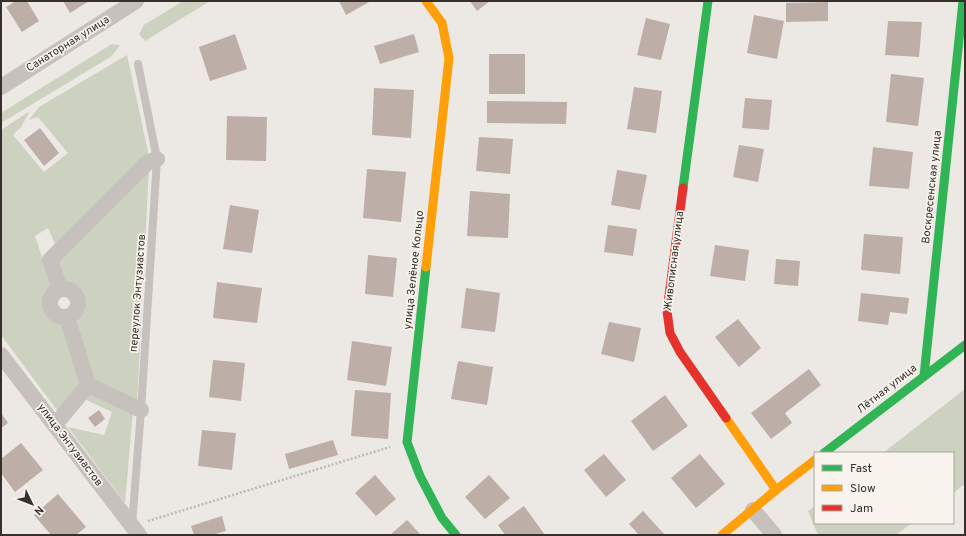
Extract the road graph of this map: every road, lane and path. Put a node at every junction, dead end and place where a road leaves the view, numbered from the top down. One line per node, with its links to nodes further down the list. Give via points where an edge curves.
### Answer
1 (136, 1): 6 (street, Санаторная улица)
2 (426, 1): 14 (street, улица Зелёное Кольцо, via 442,23 449,58)
3 (708, 1): 17 (street, Живописная улица, via 667,311 670,333 680,352)
4 (963, 1): 10 (street, Воскресенская улица)
5 (138, 64): 7 (lane, переулок Энтузиастов)
6 (1, 87)
7 (157, 159): 11 (street, via 147,163 50,260 60,289 68,289 78,300 78,307 67,317); 12 (lane, переулок Энтузиастов)
8 (965, 345): 10 (street, Лётная улица)
9 (1, 355): 13 (street, улица Энтузиастов)
10 (924, 376): 15 (street, Лётная улица)
11 (88, 385): 12 (street); 13 (street)
12 (141, 410): 19 (lane, переулок Энтузиастов)
13 (55, 425): 19 (street, улица Энтузиастов)
14 (407, 442): 19 (path); 20 (street, улица Зелёное Кольцо, via 420,476 442,518)
15 (825, 452)
16 (814, 461): 17 (street)
17 (776, 490): 18 (street)
18 (753, 510): 21 (street); 22 (street)
19 (135, 530)
20 (456, 535)
21 (722, 535)
22 (774, 535)

